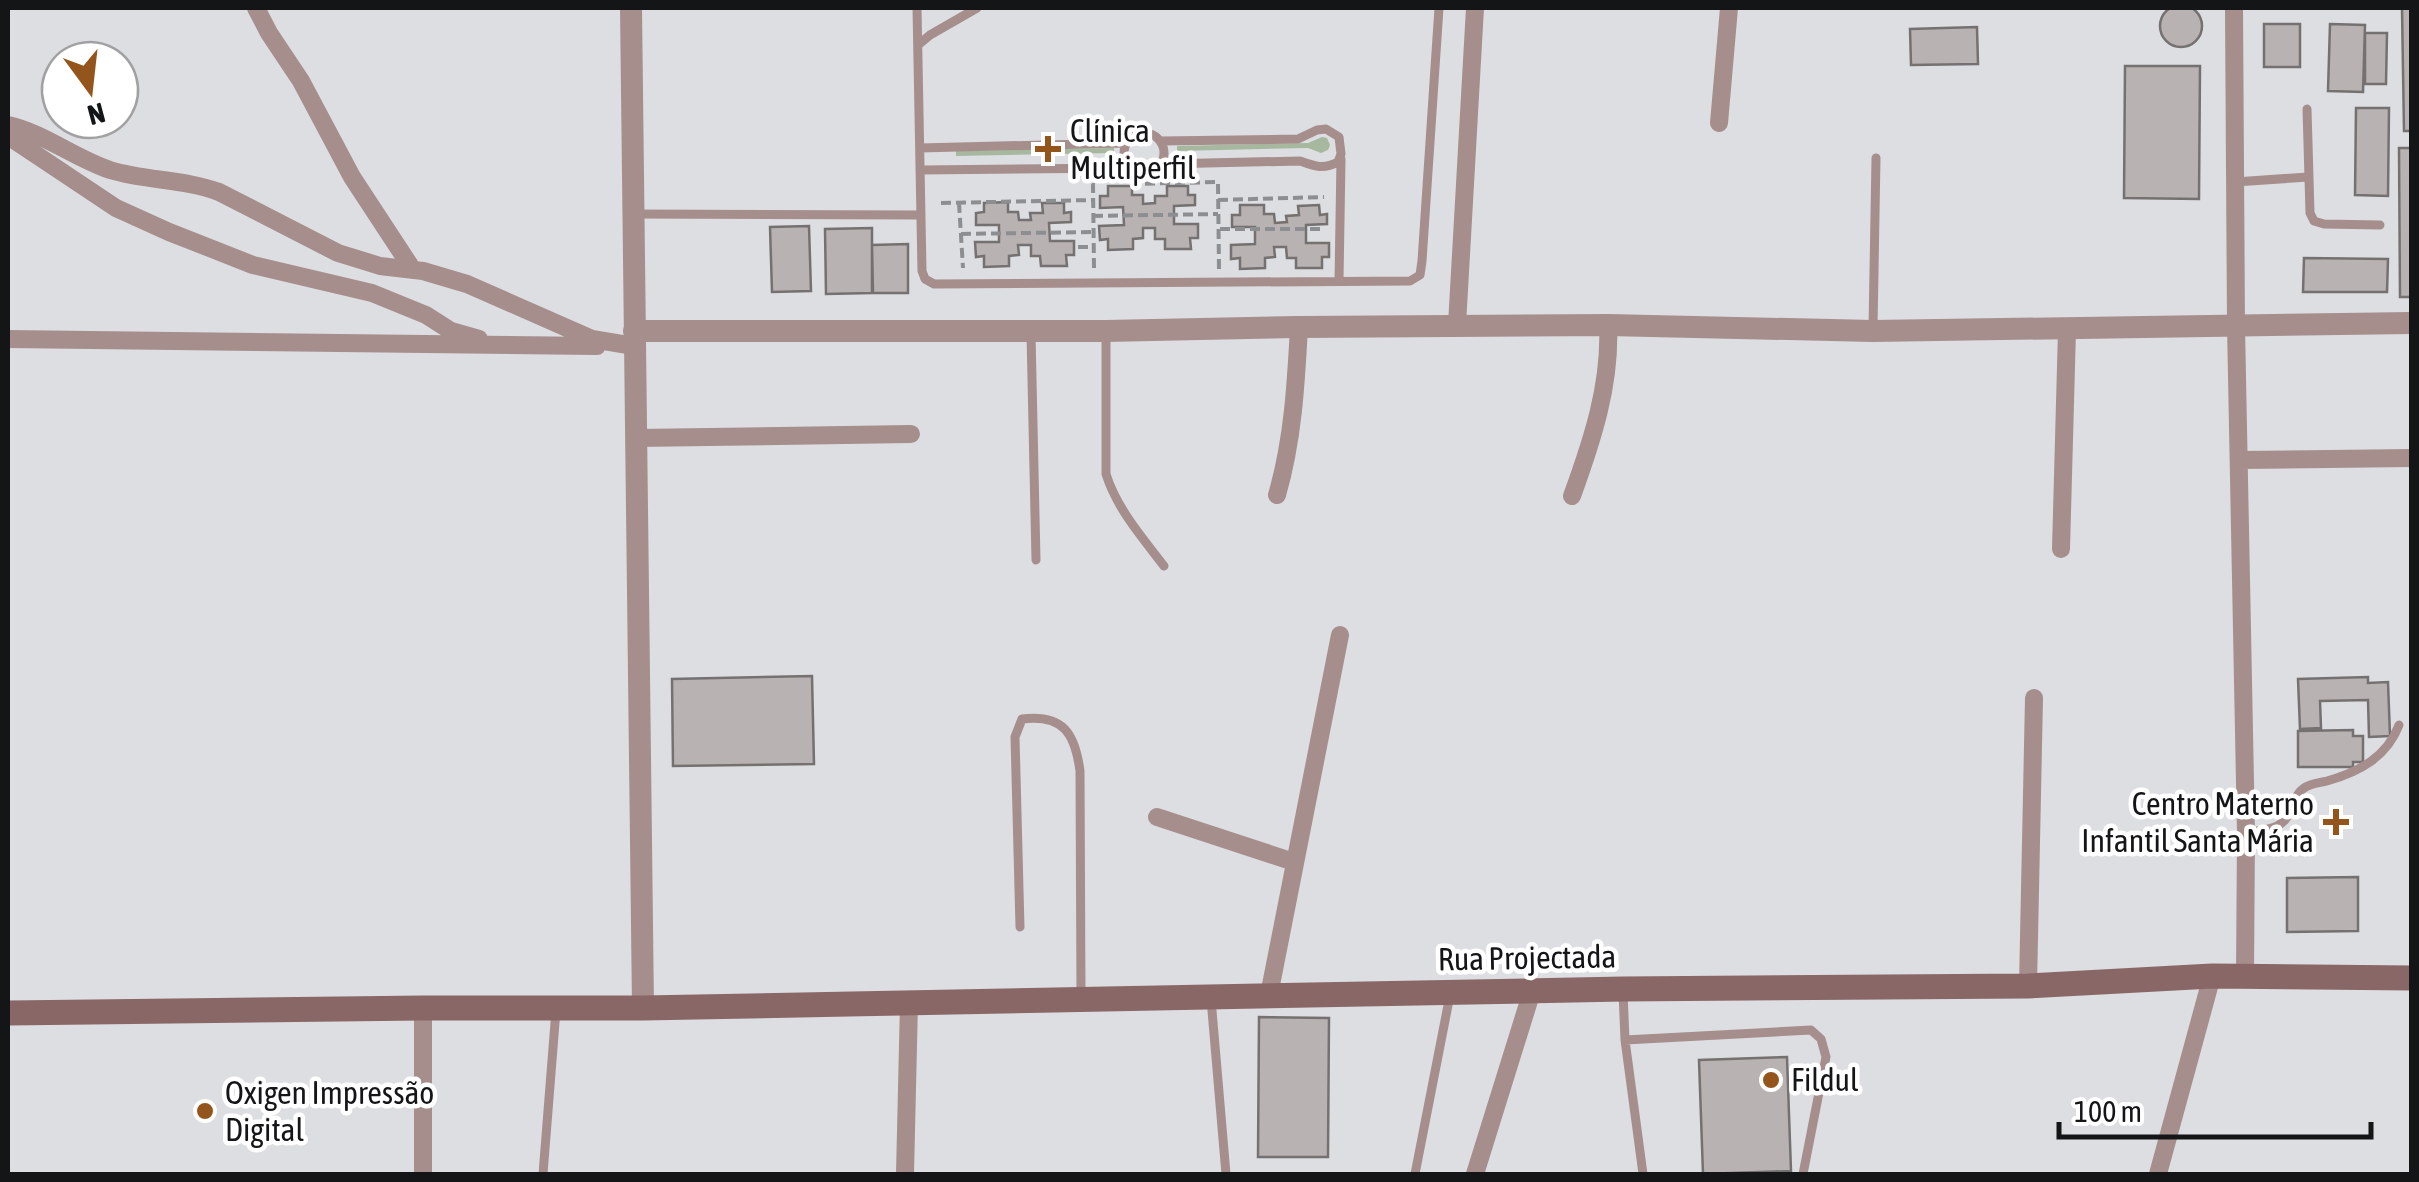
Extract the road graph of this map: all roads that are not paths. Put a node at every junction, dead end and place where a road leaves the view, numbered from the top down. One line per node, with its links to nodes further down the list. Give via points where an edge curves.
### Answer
1 (256, 8): 27 (street)
2 (631, 8): 24 (street)
3 (917, 8): 9 (lane)
4 (977, 8): 9 (lane)
5 (1439, 8): 28 (lane, via 1420,276)
6 (1475, 8): 30 (street)
7 (1729, 8): 11 (street)
8 (2234, 8): 23 (street)
9 (918, 45): 16 (lane)
10 (2307, 109): 22 (lane)
11 (1719, 123)
12 (8, 126): 27 (street, via 107,169 219,192 338,253)
13 (8, 136): 40 (street, via 116,208 224,255 372,292 452,331)
14 (1161, 141): 15 (lane, via 1140,133); 17 (lane, via 1298,139 1326,129 1339,137); 19 (lane)
15 (1126, 143): 16 (lane); 20 (lane)
16 (920, 148): 21 (lane)
17 (1341, 154): 19 (lane, via 1338,162 1318,168 1300,161); 28 (lane)
18 (1876, 158): 37 (lane)
19 (1162, 164): 20 (lane, via 1144,174)
20 (1129, 168): 21 (lane)
21 (920, 170): 25 (lane)
22 (2308, 178): 23 (lane); 26 (lane, via 2314,221)
23 (2235, 182): 32 (street)
24 (634, 214): 25 (lane); 38 (street)
25 (921, 214): 28 (lane, via 922,271 934,284)
26 (2380, 225)
27 (413, 270): 38 (street, via 467,284 592,339)
28 (1339, 281)
29 (2412, 323): 32 (street)
30 (1458, 325): 31 (street); 33 (street)
31 (1608, 325): 37 (street); 46 (street, via 1604,388)
32 (2236, 326): 34 (street); 44 (street)
33 (1298, 327): 36 (street); 45 (street, via 1294,404)
34 (2067, 330): 37 (street); 47 (street)
35 (1031, 331): 36 (street); 38 (street); 48 (lane)
36 (1106, 331): 49 (lane, via 1106,474 1122,510)
37 (1872, 331)
38 (634, 338): 40 (street); 42 (street)
39 (8, 339): 40 (street)
40 (509, 345)
41 (911, 434): 42 (street)
42 (636, 438): 70 (street)
43 (2412, 458): 44 (street)
44 (2240, 460): 54 (street)
45 (1277, 495)
46 (1572, 496)
47 (2061, 549)
48 (1036, 560)
49 (1164, 566)
50 (1340, 635): 55 (street)
51 (2034, 698): 60 (street)
52 (2399, 724): 54 (lane, via 2392,742 2359,770 2308,785 2279,826)
53 (1157, 817): 55 (street)
54 (2246, 832): 58 (street)
55 (1294, 862): 64 (street)
56 (1020, 927): 66 (lane, via 1015,737 1022,720 1040,717 1057,722 1078,752)
57 (2212, 976): 58 (main road, Rua Projectada); 60 (main road, Rua Projectada); 81 (street)
58 (2245, 976): 59 (main road, Rua Projectada)
59 (2412, 978)
60 (2028, 986): 61 (main road, Rua Projectada)
61 (1623, 989): 62 (main road, Rua Projectada); 72 (lane)
62 (1532, 990): 63 (main road, Rua Projectada); 78 (street)
63 (1451, 992): 64 (main road, Rua Projectada); 77 (lane)
64 (1269, 995): 65 (main road, Rua Projectada)
65 (1211, 997): 66 (main road, Rua Projectada); 76 (lane)
66 (1081, 999): 67 (main road, Rua Projectada)
67 (909, 1003): 70 (main road, Rua Projectada); 75 (street)
68 (424, 1008): 69 (main road, Rua Projectada); 71 (main road, Rua Projectada); 73 (street)
69 (556, 1008): 70 (main road, Rua Projectada); 74 (lane)
70 (643, 1008)
71 (8, 1013)
72 (1626, 1040): 79 (lane); 80 (lane, via 1811,1030 1826,1057)
73 (423, 1174)
74 (543, 1174)
75 (905, 1174)
76 (1226, 1174)
77 (1415, 1174)
78 (1476, 1174)
79 (1643, 1174)
80 (1804, 1174)
81 (2158, 1174)

